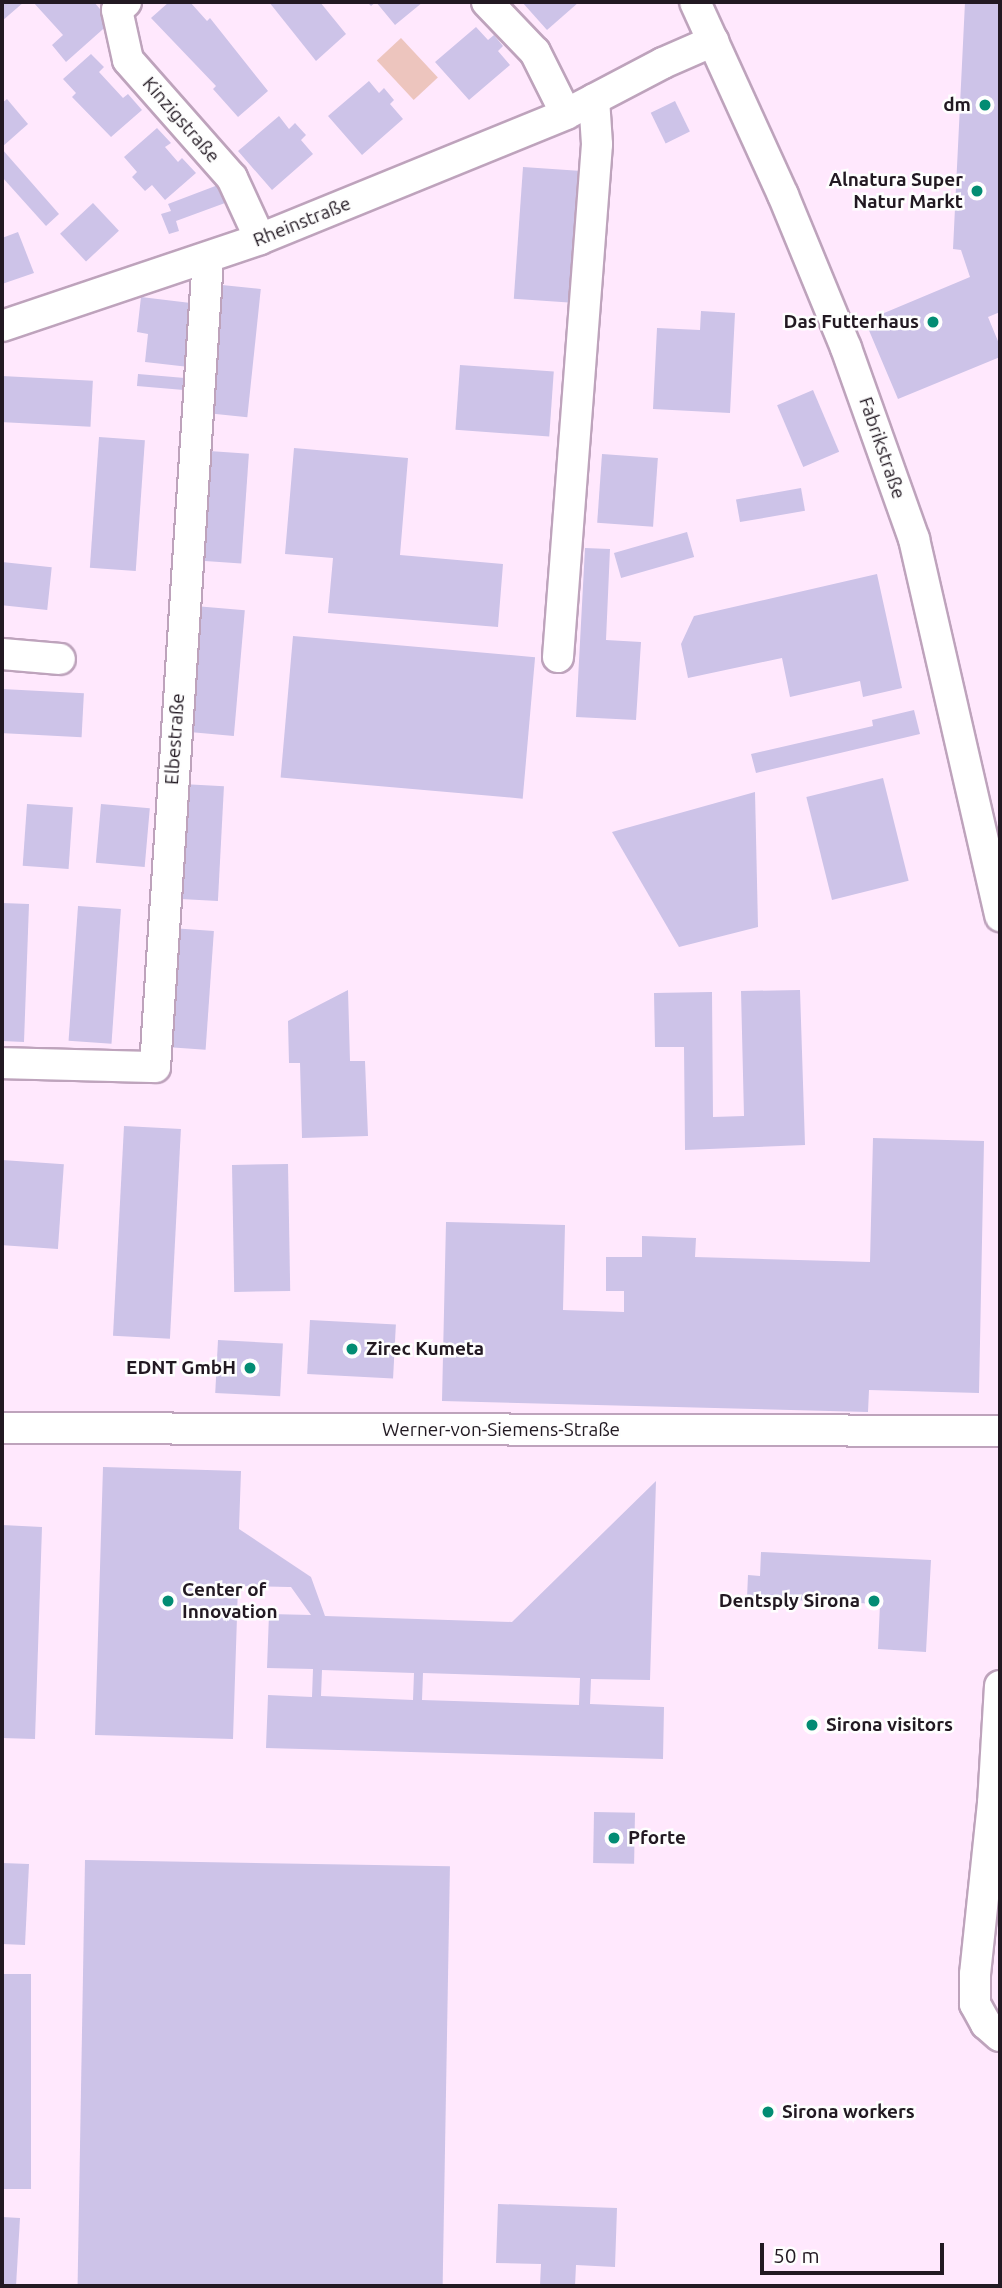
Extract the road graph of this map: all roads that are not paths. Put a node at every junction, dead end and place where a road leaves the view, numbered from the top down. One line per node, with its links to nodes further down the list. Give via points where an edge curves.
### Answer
1 (126, 2): 7 (street, Kinzigstraße, via 117,10 128,60 232,178)
2 (487, 2): 6 (street, via 535,52)
3 (695, 2): 4 (street, Fabrikstraße)
4 (713, 41): 5 (street, Rheinstraße); 13 (street, Fabrikstraße, via 846,348 914,539)
5 (594, 99): 6 (street, Rheinstraße); 11 (street, via 597,144)
6 (566, 114): 7 (street, Rheinstraße)
7 (260, 239): 8 (street, Rheinstraße)
8 (208, 259): 9 (street, Rheinstraße); 14 (street, Elbestraße, via 155,1067)
9 (2, 326)
10 (2, 654): 12 (street)
11 (558, 657)
12 (60, 659)
13 (1000, 916)
14 (2, 1063)
15 (2, 1427): 16 (street, Werner-von-Siemens-Straße)
16 (1000, 1431)
17 (1000, 1686): 18 (street, via 975,2004 986,2024)
18 (1000, 2036)

